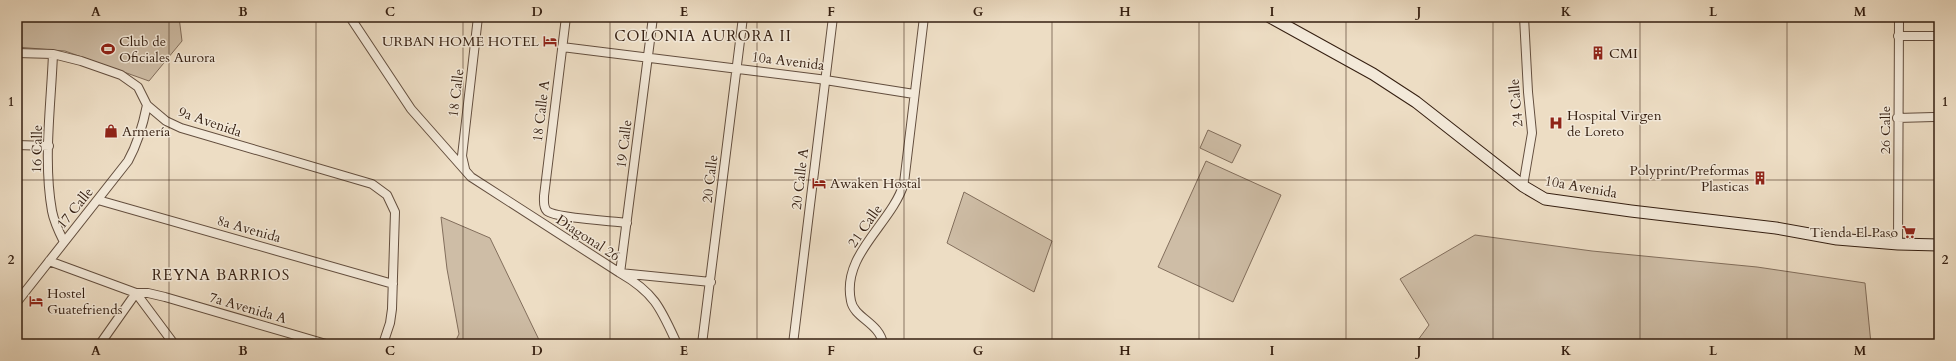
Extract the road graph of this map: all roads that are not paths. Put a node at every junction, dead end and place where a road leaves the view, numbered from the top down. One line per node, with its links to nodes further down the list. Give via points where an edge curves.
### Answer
1 (350, 17): 27 (street, Diagonal 26, via 411,109)
2 (478, 17): 27 (street, 18 Calle, via 462,156)
3 (566, 17): 13 (street, 18 Calle A)
4 (653, 17): 16 (street, 19 Calle)
5 (743, 17): 17 (street, 20 Calle)
6 (833, 17): 18 (street, 20 Calle A)
7 (924, 17): 19 (street, 21 Calle)
8 (1270, 17): 28 (main road, 10a Avenida, via 1373,74 1416,102)
9 (1524, 17): 28 (street, 24 Calle, via 1532,133)
10 (1899, 17): 11 (street, 26 Calle)
11 (1898, 36): 12 (street); 23 (street, 26 Calle)
12 (1939, 36)
13 (562, 47): 16 (street, 10a Avenida); 30 (street, 18 Calle A, via 544,196 545,208 549,212 561,215)
14 (17, 53): 15 (street, 9a Avenida)
15 (53, 54): 20 (street, 9a Avenida, via 121,76 138,87); 26 (street, 16 Calle)
16 (648, 58): 17 (street, 10a Avenida); 30 (street, 19 Calle)
17 (737, 69): 18 (street, 10a Avenida); 36 (street, 20 Calle)
18 (824, 80): 19 (street, 10a Avenida); 47 (street, 20 Calle A)
19 (914, 94): 40 (street, 21 Calle, via 901,192 892,210 857,260 850,282 851,303 856,311 876,328)
20 (147, 105): 21 (street, 9a Avenida); 24 (street, 17 Calle)
21 (154, 111): 24 (street, 17 Calle); 37 (street, 9a Avenida, via 166,121 181,128 372,184 387,195 395,212)
22 (1934, 117): 23 (street)
23 (1897, 118): 32 (street, 26 Calle)
24 (144, 124): 29 (street, 17 Calle, via 128,161)
25 (17, 145): 26 (street)
26 (49, 146): 31 (street, 16 Calle, via 52,212)
27 (465, 171): 35 (street, Diagonal 26)
28 (1523, 186): 32 (main road, 10a Avenida, via 1545,199 1776,228 1837,239)
29 (98, 200): 31 (street, 17 Calle); 37 (street, 8a Avenida)
30 (627, 223): 35 (street, 19 Calle)
31 (64, 242): 34 (street, 17 Calle)
32 (1898, 244): 33 (main road, 10a Avenida)
33 (1939, 245)
34 (49, 261): 38 (street, 7a Avenida A); 39 (street, 17 Calle)
35 (620, 273): 36 (street); 45 (street, Diagonal 26, via 649,293)
36 (711, 282): 46 (street, 20 Calle)
37 (393, 284): 44 (street, via 390,323)
38 (136, 292): 41 (street); 42 (street); 43 (street, 7a Avenida A, via 165,297)
39 (17, 302)
40 (884, 342)
41 (100, 344)
42 (174, 344)
43 (326, 344)
44 (383, 344)
45 (677, 344)
46 (702, 344)
47 (793, 344)

